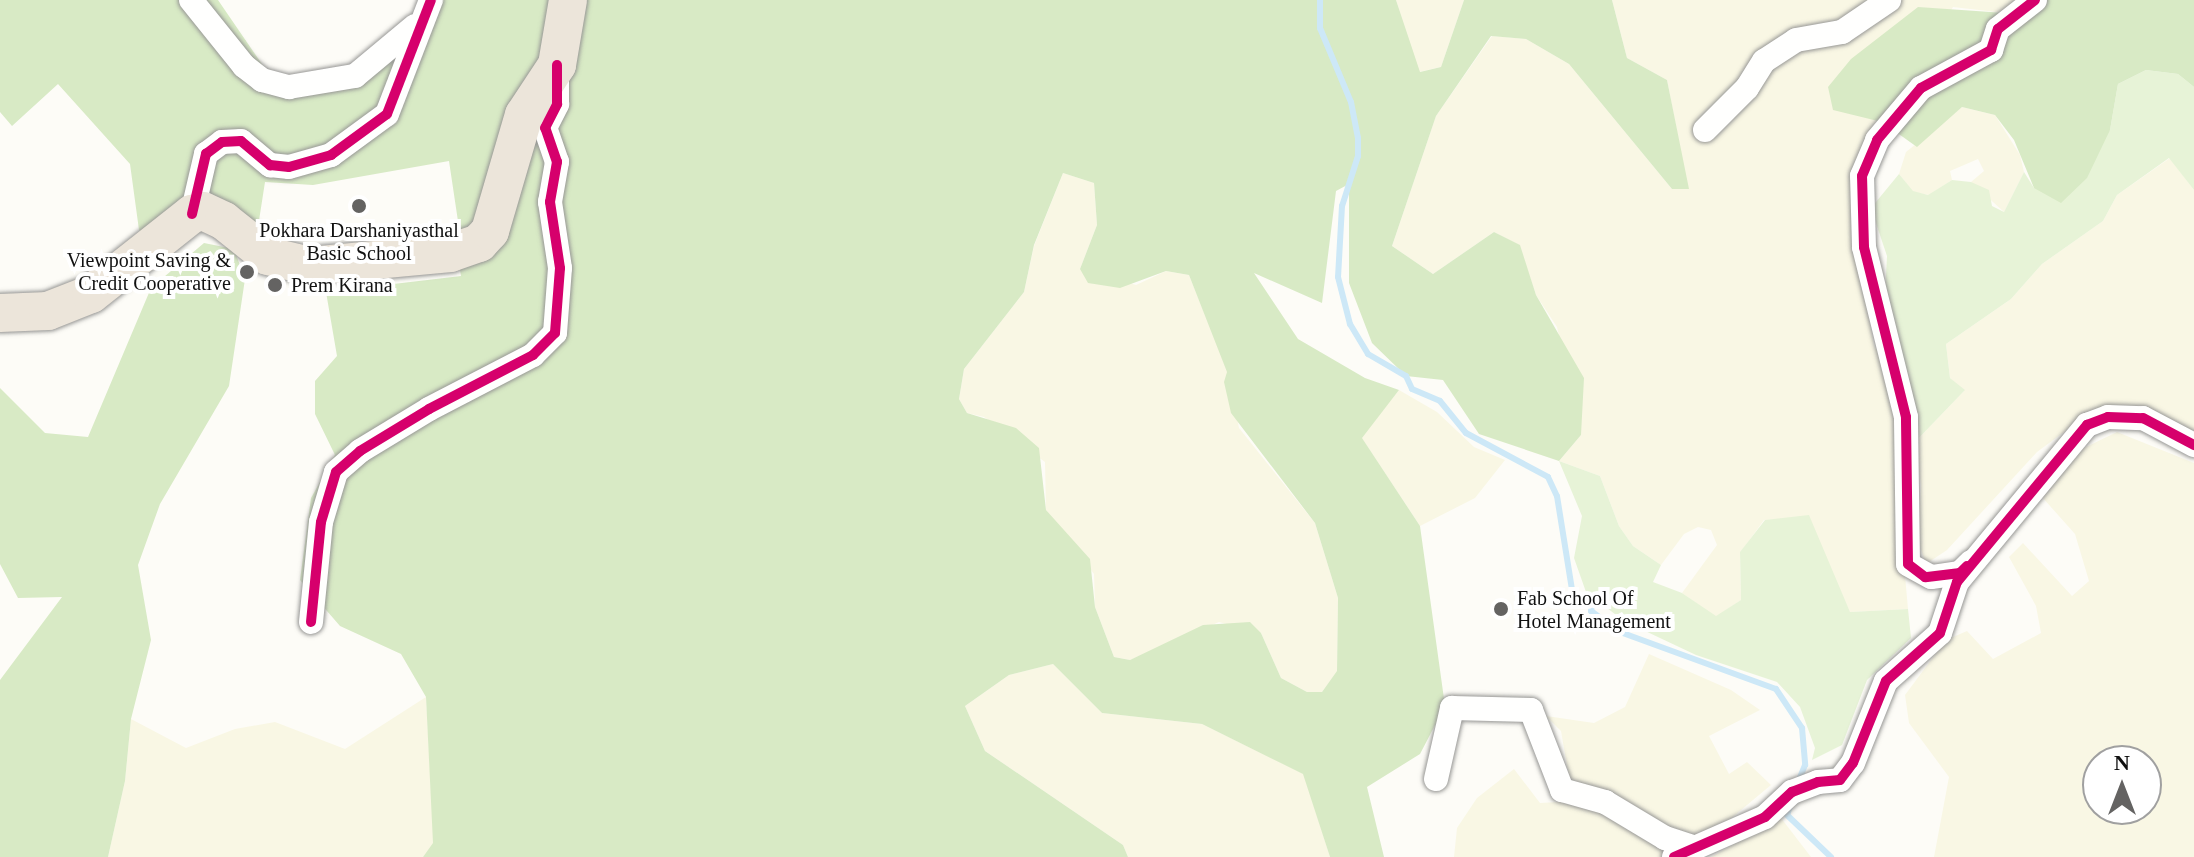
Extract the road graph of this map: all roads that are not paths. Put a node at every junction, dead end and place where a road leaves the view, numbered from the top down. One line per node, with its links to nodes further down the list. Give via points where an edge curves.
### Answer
1 (191, 0): 5 (street, via 244,66 262,80 289,87 355,76 386,56)
2 (568, 0): 6 (highway)
3 (1889, 0): 7 (street, via 1842,32 1796,40 1764,61 1747,88)
4 (2035, 0): 11 (street, via 1998,29 1991,50 1921,88 1877,140 1862,176 1864,247 1906,417 1908,564 1931,577 1960,573)
5 (428, 8): 8 (street, via 387,114 367,132 331,155 289,167 270,165 241,141 222,142 206,154)
6 (557, 65): 8 (highway, via 524,115 490,231 465,249 332,267 300,265 268,256 214,214); 12 (street, via 557,104 545,128 557,162 550,202 560,268 555,333 533,355 429,409 336,472 321,522)
7 (1705, 130)
8 (192, 214): 9 (highway, via 91,294 48,311)
9 (0, 313)
10 (2194, 445): 11 (street, via 2143,418 2108,417 2087,425)
11 (1976, 558): 14 (street, via 1957,582 1940,633 1886,681 1853,763 1840,780 1792,792 1765,817)
12 (311, 622)
13 (1436, 779): 14 (street, via 1452,708 1531,710 1562,790 1605,802)
14 (1683, 852)

